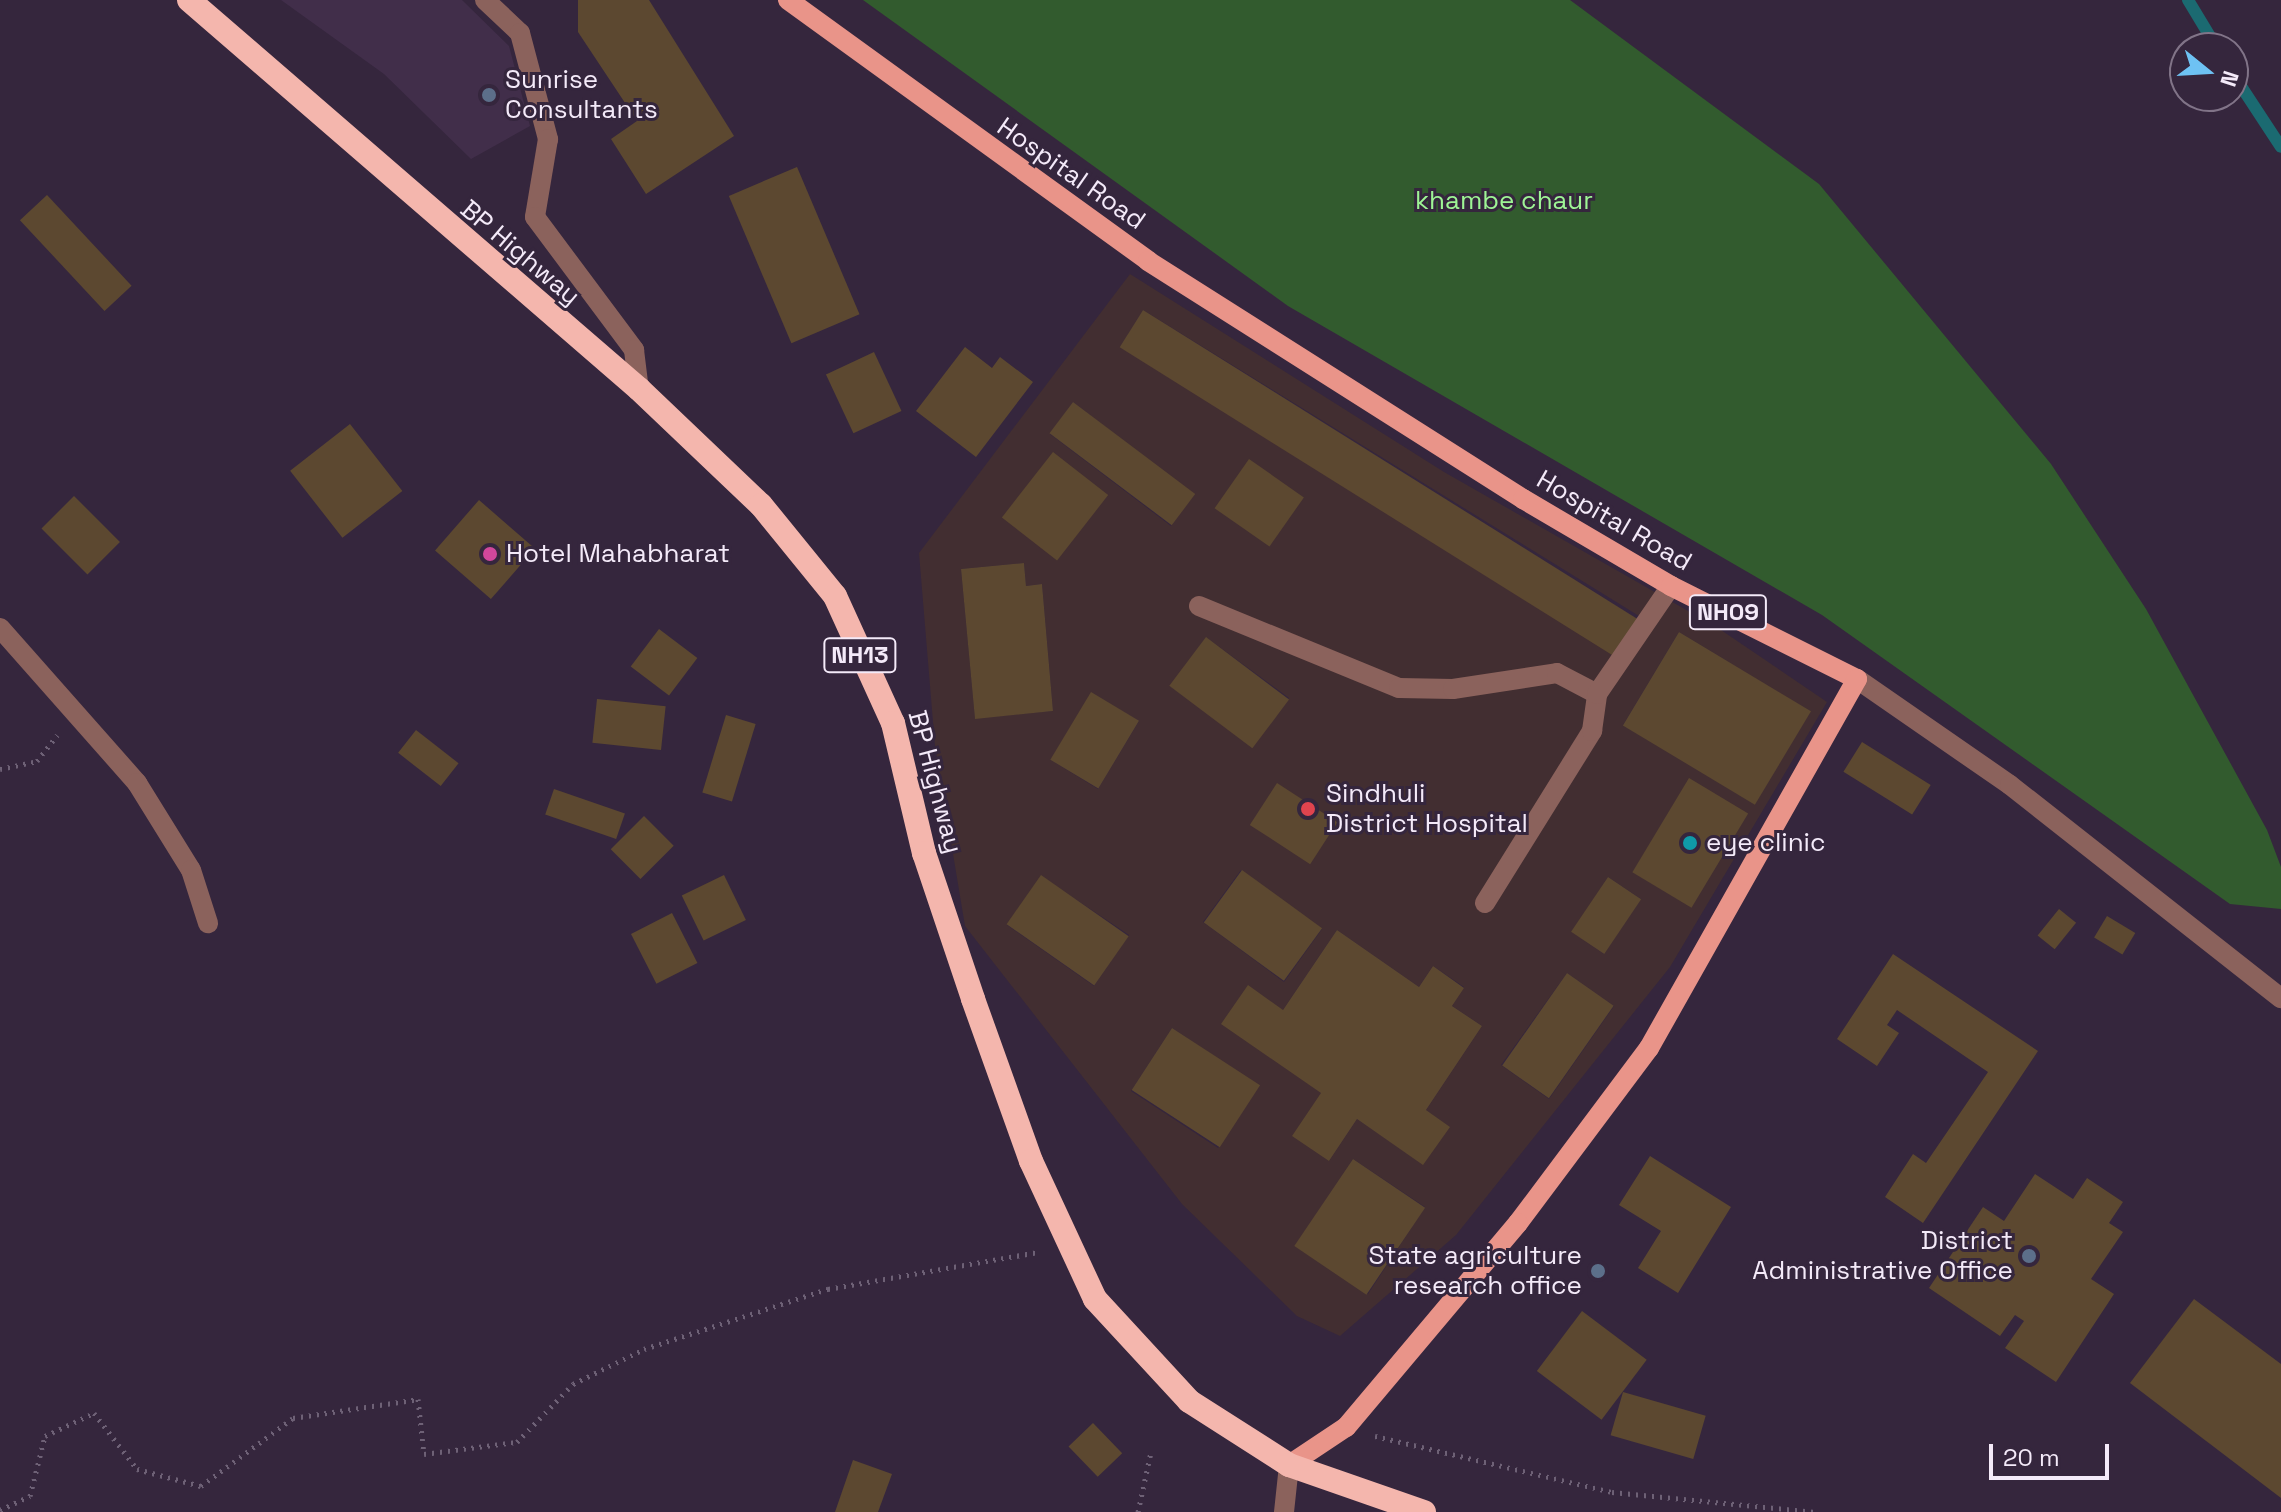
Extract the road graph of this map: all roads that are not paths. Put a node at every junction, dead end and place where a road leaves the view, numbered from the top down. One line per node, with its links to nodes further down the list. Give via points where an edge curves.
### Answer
1 (189, 0): 4 (highway, BP Highway / NH13)
2 (485, 0): 4 (street, via 520,33 548,139 535,217 634,350)
3 (788, 0): 5 (main road, Hospital Road / NH09, via 1148,261)
4 (639, 389): 13 (highway, BP Highway / NH13, via 761,505 835,596 893,723 924,853 968,984 1095,1299 1146,1362 1189,1401)
5 (1671, 586): 8 (main road, Hospital Road / NH09); 9 (street)
6 (1199, 606): 9 (street, via 1399,688 1453,689 1557,673)
7 (0, 628): 11 (street, via 137,783 191,870)
8 (1857, 679): 12 (street, via 2010,785); 13 (main road, via 1649,1048 1518,1223 1346,1427)
9 (1597, 694): 10 (street, via 1592,731)
10 (1485, 903)
11 (208, 923)
12 (2281, 998)
13 (1289, 1465): 14 (street); 15 (highway, BP Highway / NH13)
14 (1284, 1512)
15 (1424, 1512)

